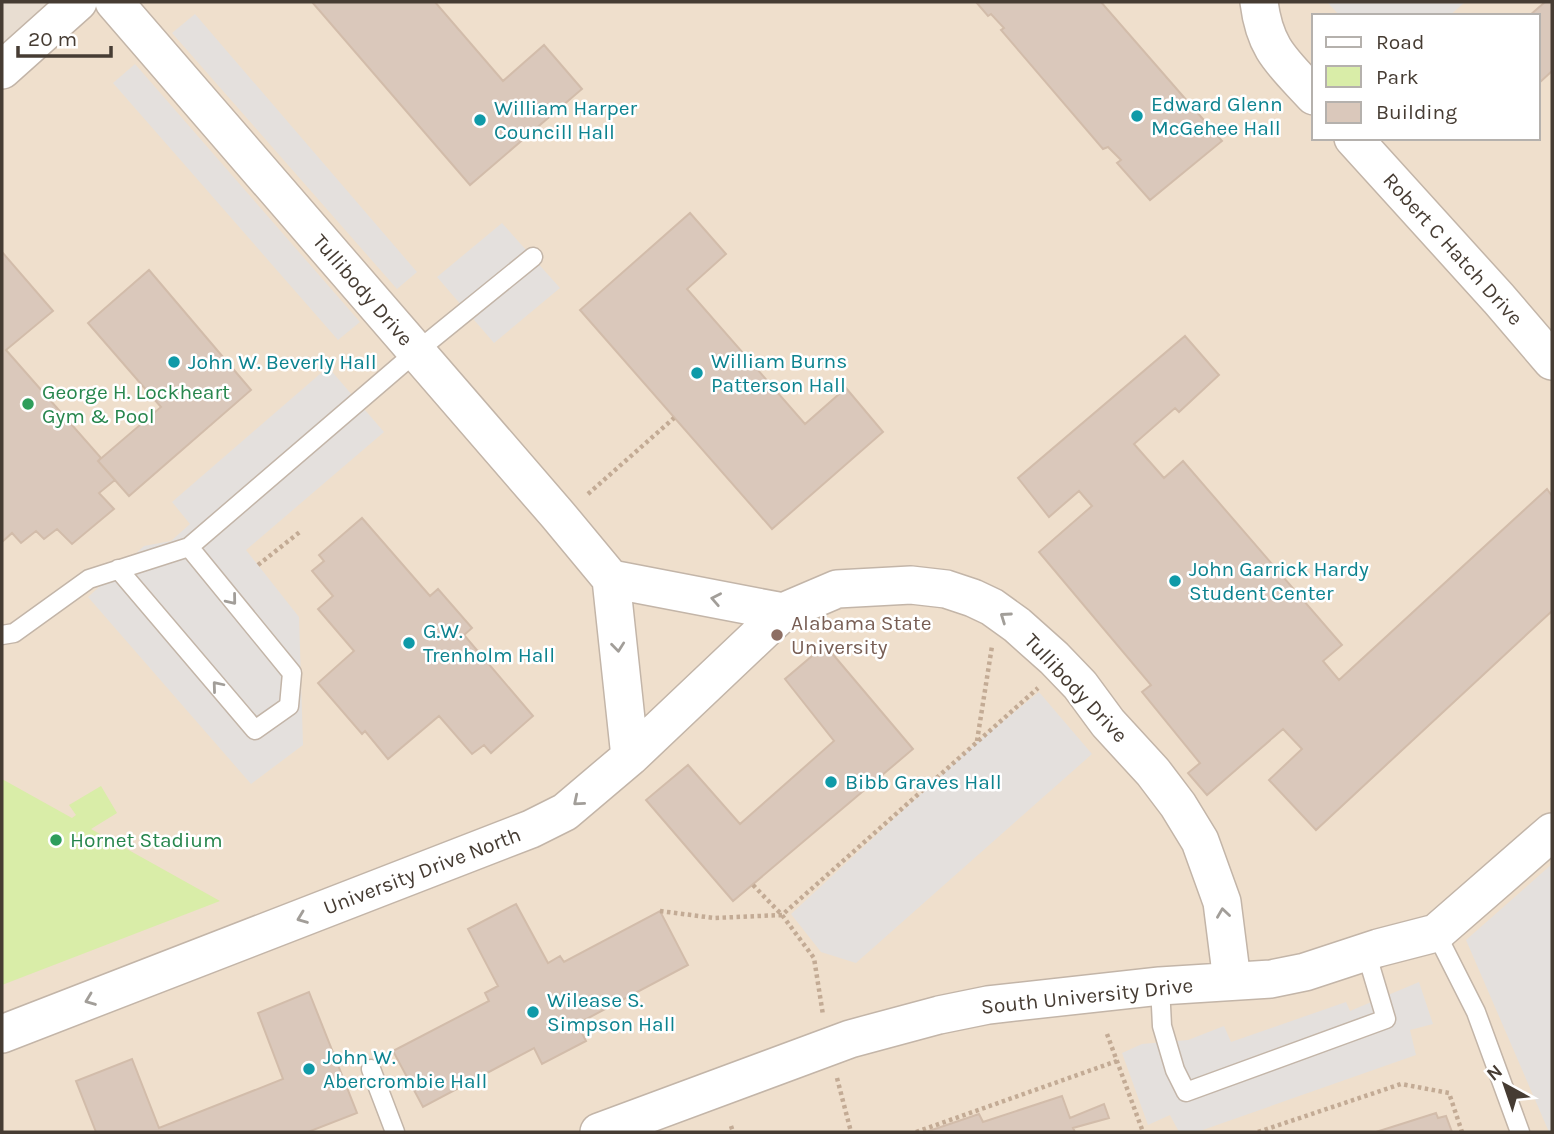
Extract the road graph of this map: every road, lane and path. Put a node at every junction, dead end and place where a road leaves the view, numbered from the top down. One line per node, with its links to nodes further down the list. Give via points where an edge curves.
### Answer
1 (78, 2): 4 (street)
2 (114, 2): 8 (street, Tullibody Drive)
3 (1259, 2): 5 (street, via 1272,50)
4 (2, 70)
5 (1312, 94)
6 (1355, 140): 9 (street, Robert C Hatch Drive)
7 (533, 257): 8 (lane)
8 (416, 352): 13 (lane); 16 (street, Tullibody Drive)
9 (1552, 361)
10 (674, 418): 11 (path)
11 (588, 494)
12 (301, 531): 14 (path)
13 (189, 547): 15 (lane); 15 (lane, one-way to 15, via 292,673 289,706 255,730)
14 (258, 565)
15 (118, 569): 18 (lane, via 89,579 15,634)
16 (611, 579): 17 (street, one-way to 16); 22 (street, one-way to 22)
17 (783, 612): 22 (street, University Drive North); 29 (street, Tullibody Drive, one-way to 17, via 1222,902 1200,841 1153,772 1080,685 1017,625 974,598 911,585 838,589)
18 (2, 635)
19 (993, 638): 21 (path)
20 (1042, 685): 21 (path)
21 (977, 742): 26 (path)
22 (630, 757): 32 (street, University Drive North, one-way to 32, via 565,812 531,829)
23 (1552, 832): 27 (street, South University Drive)
24 (753, 885): 26 (path)
25 (660, 911): 26 (path, via 714,918)
26 (782, 915): 33 (path, via 814,958)
27 (1436, 933): 28 (street, South University Drive); 45 (lane, via 1476,1012)
28 (1366, 952): 29 (street, South University Drive, via 1305,972); 30 (lane, via 1387,1020 1186,1092 1162,1026)
29 (1233, 981): 30 (street, South University Drive)
30 (1160, 986): 33 (street, South University Drive, via 988,1005)
31 (1107, 1034): 34 (path)
32 (3, 1035)
33 (831, 1046): 38 (street, South University Drive); 40 (path)
34 (1117, 1060): 41 (path); 42 (path)
35 (371, 1069): 37 (lane)
36 (731, 1126): 39 (path)
37 (395, 1132)
38 (599, 1132)
39 (733, 1132)
40 (852, 1132)
41 (916, 1132)
42 (1143, 1132)
43 (1258, 1132): 44 (path, via 1401,1084 1449,1093)
44 (1462, 1132)
45 (1520, 1132)

